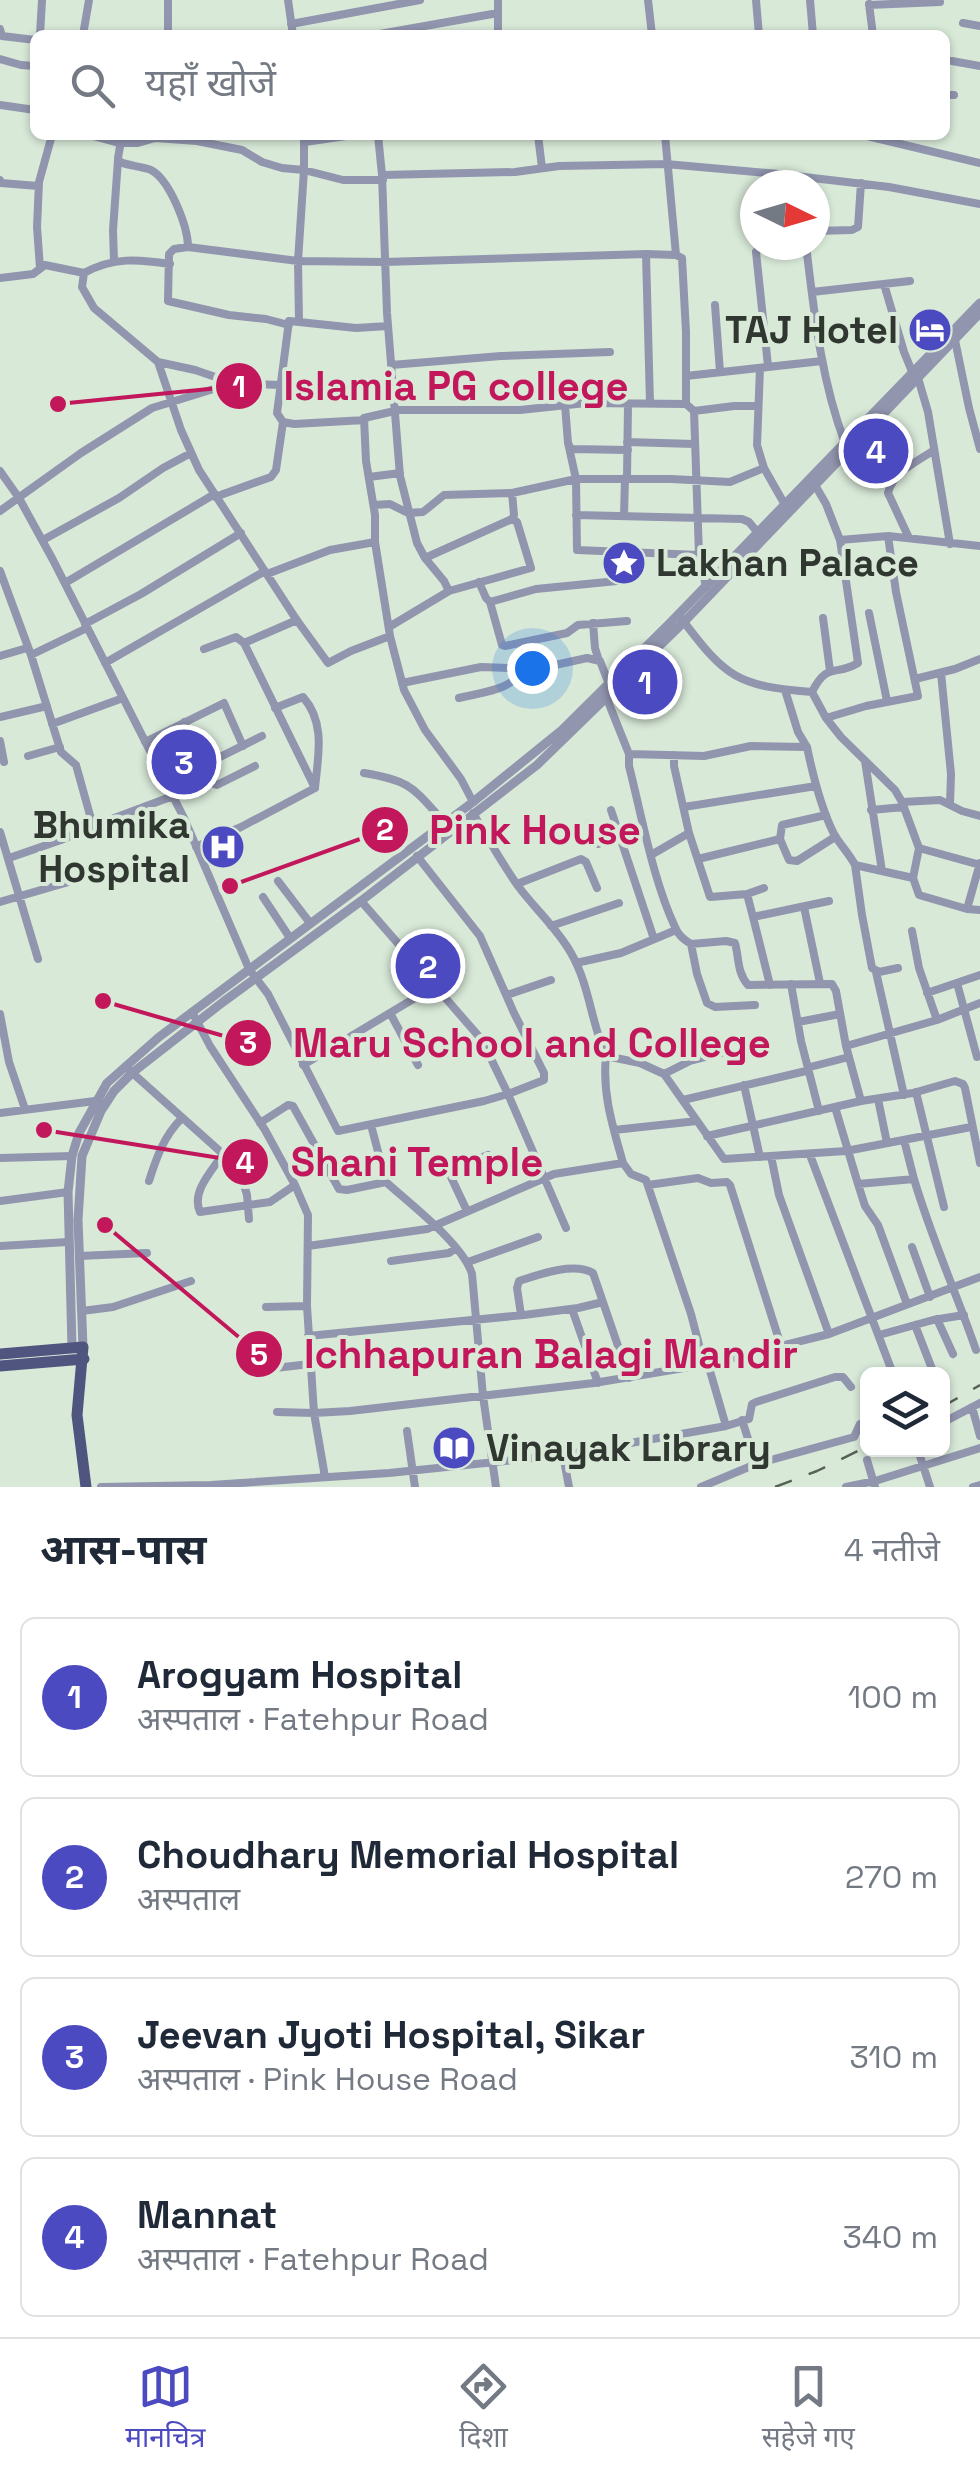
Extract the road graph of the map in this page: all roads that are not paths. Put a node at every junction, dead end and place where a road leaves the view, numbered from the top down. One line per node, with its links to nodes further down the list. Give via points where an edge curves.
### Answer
1 (42, 0): 17 (street)
2 (88, 0): 18 (street)
3 (168, 0): 19 (street)
4 (288, 0): 13 (street)
5 (420, 0): 13 (street)
6 (498, 0): 12 (street)
7 (648, 0): 23 (street)
8 (756, 0): 24 (street)
9 (810, 0): 25 (street)
10 (940, 2): 11 (street)
11 (868, 3): 26 (street)
12 (498, 13): 21 (street); 22 (street)
13 (291, 24): 20 (street)
14 (963, 24): 15 (street)
15 (980, 26)
16 (0, 29): 27 (street, via 2,36)
17 (39, 30)
18 (84, 30)
19 (168, 30)
20 (292, 30)
21 (402, 30)
22 (498, 30)
23 (651, 30)
24 (759, 30)
25 (812, 30)
26 (872, 30)
27 (30, 38)
28 (0, 59): 30 (street)
29 (952, 61): 31 (street)
30 (30, 66)
31 (980, 66)
32 (0, 104): 33 (street)
33 (30, 109)
34 (51, 140): 50 (street)
35 (120, 140): 42 (street)
36 (181, 140): 46 (street)
37 (304, 140): 46 (street)
38 (378, 140): 47 (street)
39 (539, 140): 45 (street)
40 (665, 140): 44 (street)
41 (891, 140): 43 (street)
42 (118, 158): 53 (street, via 161,179 184,223); 56 (street)
43 (980, 163)
44 (666, 164): 45 (street); 49 (street); 55 (street)
45 (542, 168): 47 (street)
46 (304, 170): 47 (street, via 343,180); 59 (street)
47 (382, 178): 60 (street)
48 (0, 180): 50 (street)
49 (861, 184): 51 (street); 52 (street, via 858,227)
50 (38, 186): 62 (street)
51 (980, 204)
52 (830, 231)
53 (188, 247): 59 (street); 61 (street, via 174,249)
54 (646, 254): 55 (street); 60 (street); 86 (street)
55 (676, 256): 81 (street, via 682,258)
56 (114, 260): 61 (street); 63 (street)
57 (757, 260): 79 (street)
58 (808, 260): 67 (street)
59 (298, 261): 60 (street); 71 (street)
60 (384, 262): 73 (street)
61 (170, 264): 72 (street, via 168,300)
62 (40, 268): 63 (street); 64 (street)
63 (84, 272): 77 (street, via 82,287 94,308)
64 (0, 278)
65 (910, 281): 66 (street)
66 (884, 284): 67 (street); 82 (street)
67 (812, 292): 76 (street)
68 (980, 303): 82 (street)
69 (714, 305): 80 (street)
70 (980, 314): 74 (street)
71 (299, 322): 72 (street); 73 (street)
72 (289, 325): 84 (street)
73 (388, 326): 78 (street)
74 (956, 340): 82 (street); 91 (street)
75 (610, 352): 78 (street)
76 (822, 361): 79 (street); 99 (street)
77 (158, 362): 83 (street); 85 (street)
78 (391, 365): 93 (street)
79 (764, 367): 80 (street); 90 (street)
80 (720, 372): 81 (street)
81 (686, 376): 88 (street)
82 (916, 376): 99 (street); 101 (street); 104 (street)
83 (234, 382): 84 (street); 85 (street)
84 (280, 384): 96 (street, via 277,413)
85 (172, 402): 103 (street); 115 (street, via 152,408)
86 (650, 403): 87 (street); 88 (street)
87 (628, 404): 89 (street); 100 (street)
88 (686, 404): 94 (street)
89 (566, 405): 93 (street); 97 (street)
90 (757, 406): 94 (street); 105 (street)
91 (968, 408): 92 (street); 102 (street)
92 (980, 408)
93 (395, 411): 95 (street); 107 (street)
94 (694, 411): 98 (street)
95 (365, 420): 96 (street); 108 (street)
96 (283, 422): 114 (street, via 271,477)
97 (568, 443): 100 (street, via 571,449); 110 (street)
98 (694, 444): 100 (street); 111 (street)
99 (845, 444): 104 (street)
100 (627, 446): 109 (street)
101 (934, 450): 127 (street, via 889,487); 131 (street)
102 (980, 450)
103 (191, 453): 114 (street); 128 (street)
104 (828, 466): 112 (street); 117 (street)
105 (764, 468): 111 (street, via 730,482); 117 (street)
106 (0, 471): 115 (street)
107 (400, 472): 108 (street); 119 (street)
108 (369, 476): 116 (street)
109 (626, 478): 110 (street); 111 (street); 121 (street)
110 (576, 480): 113 (street); 120 (street)
111 (698, 480): 122 (street)
112 (815, 485): 129 (street); 146 (street)
113 (512, 493): 119 (street, via 444,496 423,512); 123 (street)
114 (214, 496): 124 (street); 139 (street)
115 (19, 498): 118 (street); 128 (street)
116 (374, 505): 119 (street); 130 (street)
117 (786, 505): 125 (street)
118 (0, 511)
119 (408, 513): 134 (street)
120 (576, 515): 121 (street); 133 (street, via 581,551)
121 (624, 516): 122 (street)
122 (698, 516): 125 (street, via 745,520); 133 (street)
123 (512, 518): 134 (street); 138 (street, via 531,568)
124 (242, 533): 136 (street); 151 (street)
125 (758, 533): 140 (street)
126 (888, 536): 127 (street); 129 (street); 163 (street)
127 (909, 538): 131 (street)
128 (42, 540): 139 (street)
129 (840, 540): 161 (street, via 858,664)
130 (375, 542): 136 (street); 152 (street)
131 (950, 544): 132 (street)
132 (980, 546)
133 (699, 555): 140 (street)
134 (425, 558): 141 (street)
135 (0, 572): 143 (street)
136 (266, 572): 148 (street); 159 (street)
137 (627, 580): 142 (street, via 536,589)
138 (479, 582): 141 (street); 142 (street)
139 (65, 583): 151 (street)
140 (706, 586): 146 (street)
141 (449, 591): 152 (street)
142 (490, 602): 150 (street, via 505,646)
143 (12, 605): 144 (street); 155 (street)
144 (0, 609)
145 (869, 613): 170 (street)
146 (681, 618): 165 (street); 166 (street, via 731,674)
147 (823, 618): 161 (street)
148 (297, 620): 152 (street, via 328,663); 153 (street)
149 (627, 620): 150 (street)
150 (593, 624): 158 (street)
151 (86, 626): 155 (street); 159 (street)
152 (390, 632): 164 (street)
153 (244, 643): 154 (street, via 236,638); 172 (street)
154 (204, 649)
155 (29, 651): 156 (street); 171 (street)
156 (0, 656)
157 (980, 659): 162 (street)
158 (599, 660): 160 (street); 165 (street)
159 (106, 664): 168 (street)
160 (528, 669): 164 (street, via 482,667); 169 (street, via 506,687)
161 (830, 671): 167 (street)
162 (941, 673): 163 (street); 195 (street)
163 (914, 679): 170 (street, via 918,696)
164 (402, 683): 198 (street)
165 (606, 690): 183 (street); 198 (street)
166 (785, 690): 167 (street); 182 (street)
167 (812, 692): 174 (street)
168 (123, 698): 176 (street); 179 (street)
169 (459, 698)
170 (887, 702): 174 (street)
171 (46, 706): 173 (street); 176 (street)
172 (275, 708): 193 (street); 193 (street, via 303,698 313,712 320,740)
173 (0, 717)
174 (826, 718): 186 (street)
175 (184, 722): 179 (street); 180 (street, via 224,704); 188 (street)
176 (52, 724): 181 (street)
177 (262, 736): 180 (street)
178 (0, 741): 187 (street)
179 (145, 742): 191 (street)
180 (243, 746): 188 (street)
181 (60, 747): 185 (street); 205 (street, via 76,765)
182 (807, 747): 184 (street); 192 (street)
183 (628, 754): 184 (street); 213 (street)
184 (674, 755): 197 (street)
185 (28, 756)
186 (865, 761): 196 (street); 200 (street)
187 (4, 762)
188 (205, 764): 189 (street, via 215,785); 191 (street)
189 (255, 766)
190 (364, 773): 203 (street, via 406,783)
191 (166, 784): 194 (street)
192 (816, 786): 197 (street); 201 (street)
193 (314, 788): 211 (street)
194 (173, 796): 205 (street); 211 (street)
195 (950, 804): 196 (street); 202 (street)
196 (903, 805): 200 (street); 212 (street)
197 (684, 806): 207 (street)
198 (473, 807): 203 (street); 214 (street); 223 (street)
199 (611, 810): 208 (street)
200 (871, 810): 220 (street)
201 (826, 816): 209 (street); 210 (street, via 782,825)
202 (980, 816)
203 (445, 823): 237 (street)
204 (589, 824): 208 (street, via 598,844)
205 (93, 826): 215 (street)
206 (0, 832): 215 (street)
207 (689, 834): 213 (street); 216 (street)
208 (620, 836): 242 (street)
209 (835, 837): 210 (street, via 797,862 789,860); 218 (street)
210 (780, 839): 216 (street)
211 (196, 847): 248 (street)
212 (918, 848): 217 (street); 221 (street)
213 (651, 854): 239 (street)
214 (417, 856): 229 (street); 257 (street, via 473,924)
215 (9, 858): 227 (street)
216 (698, 858): 226 (street, via 710,897)
217 (980, 864): 234 (street)
218 (856, 865): 220 (street); 247 (street)
219 (120, 867): 227 (street)
220 (882, 871): 221 (street)
221 (913, 878): 234 (street, via 920,894)
222 (278, 881): 237 (street)
223 (517, 884): 224 (street, via 582,859); 238 (street)
224 (596, 888)
225 (764, 888): 226 (street)
226 (747, 894): 236 (street)
227 (20, 895): 231 (street); 244 (street)
228 (264, 897): 241 (street)
229 (361, 901): 248 (street); 255 (street)
230 (829, 901): 233 (street)
231 (0, 902)
232 (619, 904): 238 (street)
233 (804, 907): 236 (street); 251 (street)
234 (967, 909): 235 (street)
235 (980, 910)
236 (753, 917): 254 (street)
237 (310, 923): 241 (street)
238 (551, 926): 245 (street)
239 (676, 930): 242 (street); 243 (street)
240 (912, 931): 256 (street)
241 (290, 938): 248 (street)
242 (654, 939): 245 (street)
243 (690, 944): 254 (street, via 735,943 745,983); 259 (street, via 707,1002)
244 (38, 959)
245 (576, 963): 270 (street)
246 (898, 968): 247 (street)
247 (876, 972): 267 (street)
248 (252, 973): 264 (street); 273 (street)
249 (980, 974): 252 (street)
250 (550, 980): 257 (street)
251 (820, 983): 253 (street); 263 (street, via 834,987)
252 (956, 983): 256 (street); 260 (street)
253 (791, 984): 254 (street); 266 (street)
254 (770, 985)
255 (436, 986): 261 (street); 280 (street, via 482,1040)
256 (927, 993): 265 (street)
257 (508, 995): 280 (street, via 545,1077)
258 (980, 1003): 260 (street)
259 (755, 1005)
260 (964, 1010): 265 (street); 272 (street)
261 (390, 1012): 273 (street); 274 (street)
262 (0, 1014): 287 (street)
263 (840, 1014): 266 (street); 268 (street)
264 (195, 1017): 275 (street); 292 (street)
265 (936, 1020): 267 (street)
266 (798, 1022): 276 (street)
267 (891, 1032): 268 (street); 281 (street)
268 (846, 1046): 271 (street)
269 (729, 1051): 277 (street)
270 (606, 1056): 277 (street); 296 (street)
271 (850, 1057): 276 (street); 285 (street)
272 (977, 1057)
273 (304, 1065): 293 (street, via 338,1131)
274 (418, 1065)
275 (128, 1070): 284 (street); 290 (street); 333 (street, via 82,1156)
276 (808, 1070): 278 (street); 288 (street)
277 (664, 1074): 283 (street)
278 (744, 1085): 283 (street); 294 (street)
279 (916, 1092): 281 (street); 295 (street, via 960,1081); 298 (street)
280 (508, 1094): 293 (street); 312 (street)
281 (904, 1095): 282 (street)
282 (878, 1098): 285 (street); 300 (street)
283 (683, 1100): 291 (street)
284 (95, 1101): 287 (street); 305 (street)
285 (861, 1101): 286 (street)
286 (835, 1108): 288 (street); 301 (street)
287 (25, 1109): 289 (street)
288 (819, 1111): 294 (street)
289 (0, 1114)
290 (182, 1118): 302 (street); 313 (street, via 161,1146)
291 (697, 1121): 296 (street); 297 (street)
292 (260, 1122): 314 (street, via 293,1106 340,1189); 316 (street)
293 (370, 1125): 314 (street)
294 (754, 1127): 297 (street); 307 (street)
295 (971, 1127): 298 (street); 310 (street)
296 (614, 1130): 309 (street)
297 (707, 1136): 307 (street, via 724,1159)
298 (926, 1136): 299 (street); 321 (street)
299 (904, 1140): 300 (street); 311 (street)
300 (888, 1143): 301 (street)
301 (846, 1151): 304 (street); 315 (street)
302 (222, 1154): 320 (street, via 242,1178); 320 (street, via 198,1193 197,1210)
303 (488, 1155): 322 (street, via 450,1169)
304 (810, 1155): 306 (street); 348 (street)
305 (72, 1156): 308 (street); 318 (street)
306 (772, 1156): 307 (street); 352 (street, via 779,1195)
307 (760, 1157)
308 (0, 1158)
309 (623, 1163): 312 (street); 317 (street)
310 (980, 1163)
311 (914, 1179): 315 (street); 338 (street)
312 (543, 1180): 322 (street); 325 (street)
313 (149, 1181)
314 (386, 1182): 324 (street)
315 (858, 1184): 341 (street)
316 (295, 1185): 320 (street, via 270,1202); 329 (street, via 308,1215)
317 (648, 1185): 355 (street, via 698,1178 730,1185); 361 (street)
318 (68, 1192): 319 (street); 327 (street)
319 (0, 1201)
320 (248, 1206): 323 (street)
321 (944, 1207)
322 (467, 1211): 324 (street)
323 (249, 1219)
324 (434, 1226): 329 (street); 331 (street)
325 (566, 1228)
326 (538, 1236): 335 (street)
327 (68, 1242): 328 (street); 357 (street)
328 (0, 1246)
329 (308, 1246): 343 (street)
330 (912, 1247): 339 (street)
331 (456, 1248): 334 (street); 335 (street)
332 (147, 1253): 333 (street)
333 (79, 1256): 345 (street)
334 (390, 1261)
335 (468, 1262): 349 (street)
336 (980, 1277): 338 (street)
337 (191, 1281): 345 (street)
338 (954, 1288): 339 (street); 347 (street)
339 (930, 1296): 341 (street)
340 (603, 1302): 344 (street); 346 (street, via 594,1273 576,1268 519,1281); 366 (street)
341 (907, 1304): 348 (street)
342 (266, 1306): 343 (street)
343 (307, 1306): 354 (street)
344 (572, 1309): 346 (street); 367 (street)
345 (82, 1311): 357 (street)
346 (520, 1315): 349 (street)
347 (964, 1315): 350 (street); 356 (street)
348 (872, 1316): 352 (street); 353 (street)
349 (475, 1318): 354 (street); 369 (street)
350 (937, 1320): 351 (street); 359 (street)
351 (915, 1326): 353 (street); 364 (street)
352 (829, 1334): 355 (street)
353 (879, 1335): 363 (street)
354 (308, 1336): 360 (street)
355 (781, 1346): 361 (street)
356 (976, 1350)
357 (78, 1353): 358 (main road); 362 (main road); 391 (main road)
358 (0, 1354)
359 (953, 1354)
360 (310, 1364): 365 (street); 372 (street)
361 (706, 1364): 366 (street); 376 (street)
362 (0, 1366)
363 (890, 1367)
364 (931, 1367)
365 (266, 1369)
366 (629, 1378): 367 (street)
367 (598, 1383): 369 (street)
368 (851, 1388): 374 (street, via 836,1377 756,1402)
369 (483, 1396): 372 (street); 383 (street)
370 (976, 1405): 373 (street); 378 (street)
371 (277, 1412): 372 (street)
372 (314, 1412): 387 (street)
373 (950, 1419)
374 (742, 1420): 376 (street); 384 (street)
375 (860, 1424): 384 (street, via 854,1437)
376 (726, 1426): 380 (street)
377 (407, 1431): 386 (street)
378 (980, 1436)
379 (980, 1448): 385 (street)
380 (563, 1455): 383 (street); 395 (street)
381 (921, 1457): 385 (street)
382 (866, 1460): 389 (street)
383 (492, 1461): 386 (street); 394 (street)
384 (756, 1464): 396 (street)
385 (924, 1466): 389 (street); 398 (street)
386 (414, 1470): 387 (street); 393 (street)
387 (325, 1478): 388 (street)
388 (272, 1483): 392 (street)
389 (874, 1484): 397 (street)
390 (980, 1485): 399 (street)
391 (86, 1487)
392 (102, 1487)
393 (415, 1487)
394 (496, 1487)
395 (568, 1487)
396 (701, 1487)
397 (846, 1487)
398 (930, 1487)
399 (973, 1487)

